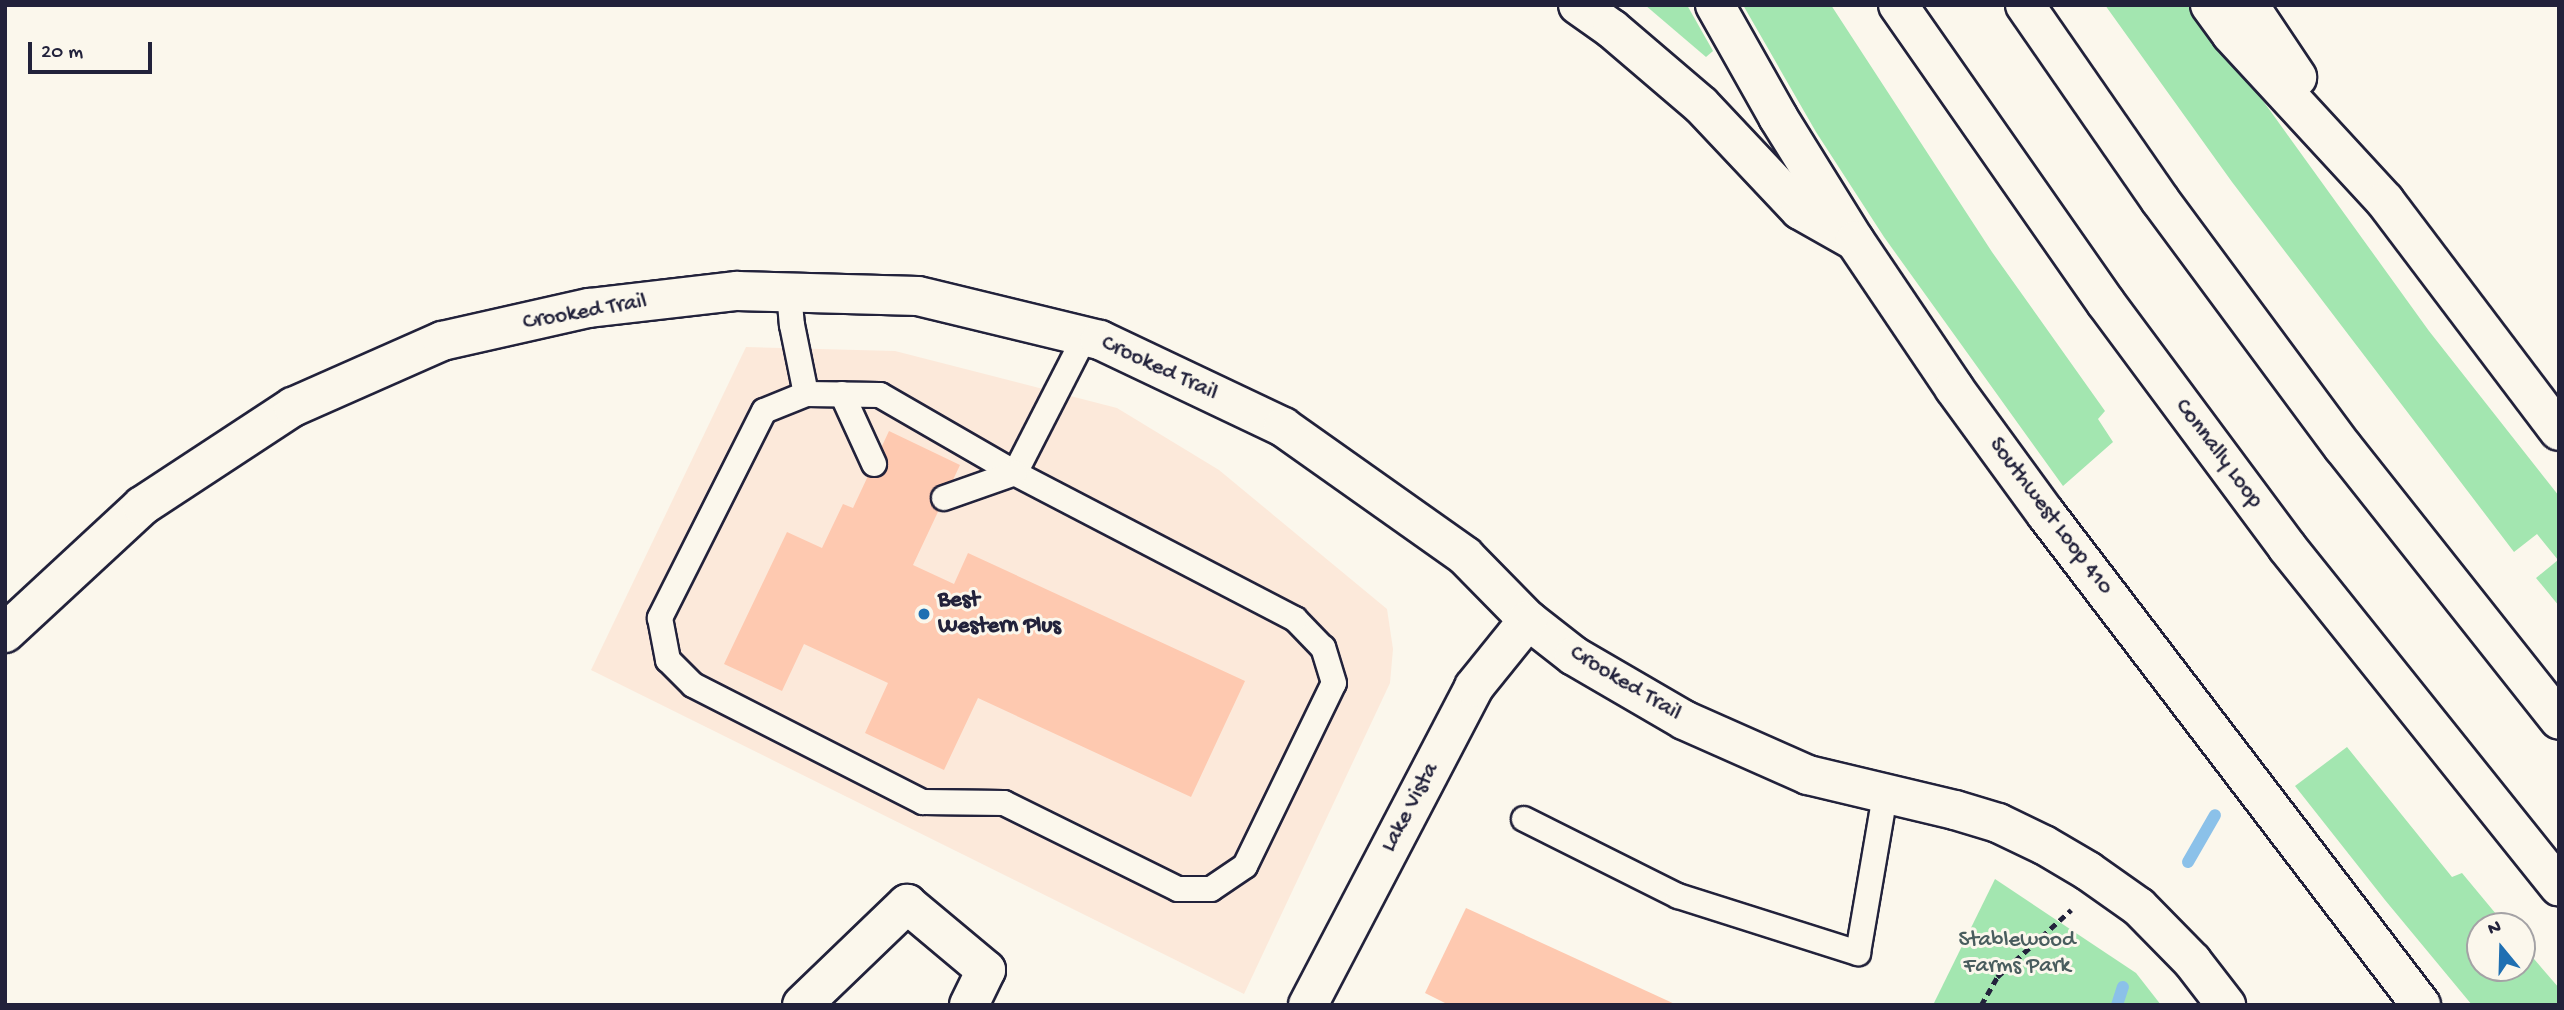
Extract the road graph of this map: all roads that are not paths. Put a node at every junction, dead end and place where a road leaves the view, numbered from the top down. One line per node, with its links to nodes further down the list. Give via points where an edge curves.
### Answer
1 (1578, 5): 8 (main road, via 1701,105 1800,210)
2 (1715, 5): 8 (main road, Southwest Loop 410)
3 (1898, 5): 22 (main road, Connally Loop, via 2099,292 2287,547)
4 (2025, 5): 19 (main road, via 2160,200 2343,447)
5 (2210, 5): 7 (main road, via 2231,34)
6 (2249, 5): 7 (main road)
7 (2385, 201): 13 (main road)
8 (1855, 241): 27 (main road, Southwest Loop 410, via 2046,514)
9 (789, 292): 10 (main road, Crooked Trail, via 918,296); 11 (lane); 18 (main road, Crooked Trail, via 737,291 589,308 442,341 293,407 142,506)
10 (1085, 336): 15 (lane); 17 (main road, Crooked Trail, via 1283,427 1465,556)
11 (806, 394): 12 (lane); 15 (lane, via 764,411 660,618 668,660 693,685 923,802 1004,803 1178,889 1211,889 1245,866 1334,683 1324,648 1295,620)
12 (842, 394): 14 (lane); 15 (lane, via 880,395)
13 (2559, 431)
14 (874, 464)
15 (1015, 473): 16 (lane)
16 (944, 498)
17 (1528, 621): 20 (main road, Crooked Trail, via 1574,656 1684,720 1808,775); 25 (main road, Lake Vista, via 1474,687)
18 (5, 633)
19 (2559, 720)
20 (1885, 795): 21 (lane, via 1858,953 1678,896); 26 (main road, Crooked Trail, via 1998,823 2103,881 2139,907 2192,961)
21 (1524, 819)
22 (2559, 886)
23 (802, 1005): 24 (main road, via 907,904 986,970)
24 (969, 1005)
25 (1308, 1005)
26 (2226, 1005)
27 (2421, 1005)

